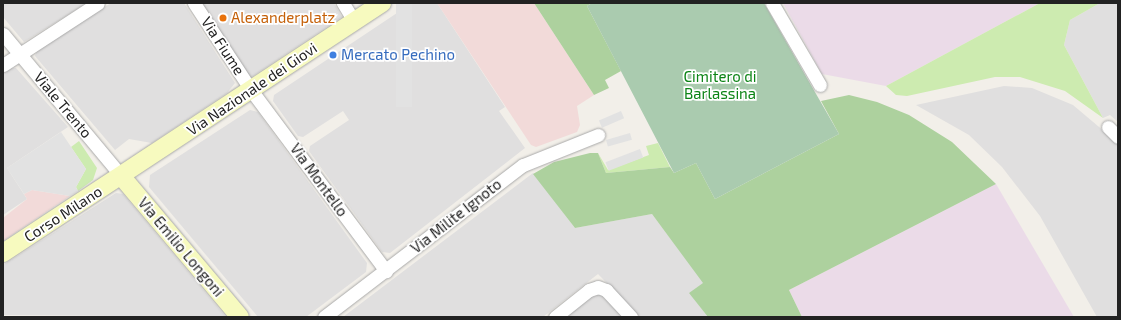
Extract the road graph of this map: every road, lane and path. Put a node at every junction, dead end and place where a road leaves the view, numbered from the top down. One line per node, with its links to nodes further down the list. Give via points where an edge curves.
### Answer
1 (98, 3): 8 (street)
2 (194, 3): 11 (street, Via Fiume)
3 (343, 3): 6 (street)
4 (382, 3): 6 (main road, Via Nazionale dei Giovi)
5 (772, 3): 10 (street)
6 (354, 21): 11 (main road, Via Nazionale dei Giovi)
7 (3, 34): 8 (street, Viale Trento)
8 (19, 53): 9 (street); 15 (street, Viale Trento)
9 (3, 64)
10 (820, 85)
11 (251, 90): 15 (main road, Via Nazionale dei Giovi); 17 (street, Via Montello)
12 (1108, 127): 14 (street)
13 (598, 135): 17 (street, Via Milite Ignoto, via 523,165)
14 (1118, 137)
15 (122, 177): 16 (main road, Corso Milano); 18 (main road, Via Emilio Longoni)
16 (3, 253)
17 (386, 271): 19 (street, Via Milite Ignoto)
18 (240, 317)
19 (324, 317)
20 (555, 317): 21 (street, via 589,290 598,287 606,290)
21 (631, 317)

